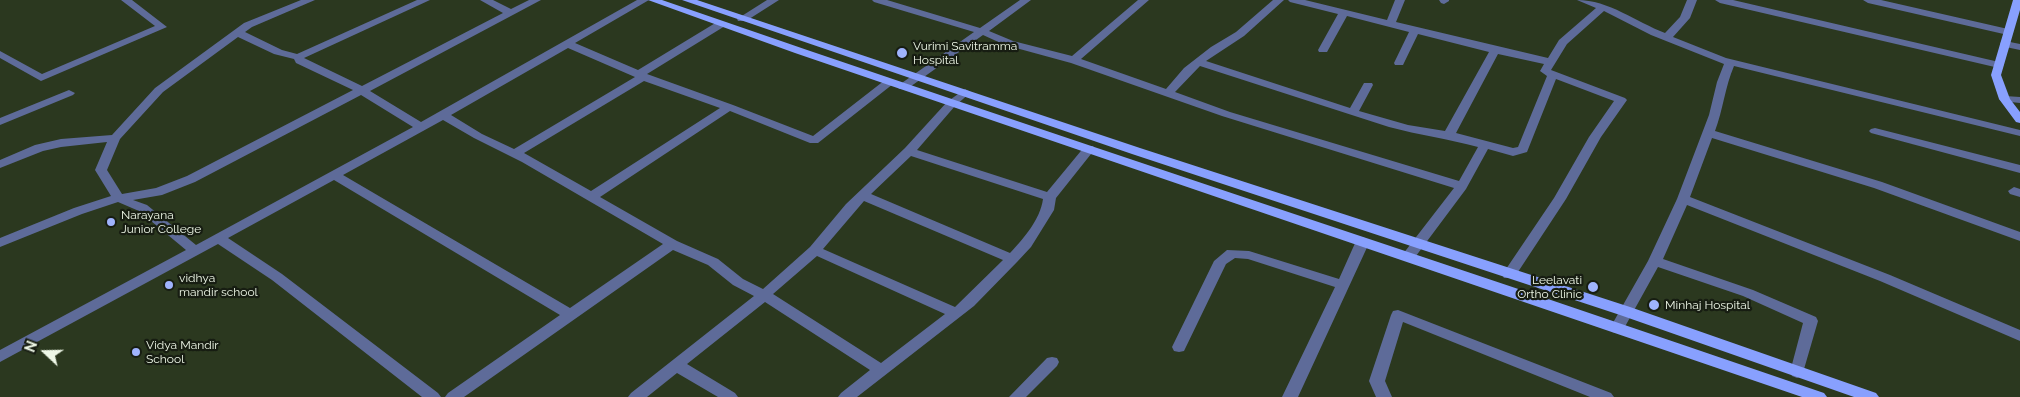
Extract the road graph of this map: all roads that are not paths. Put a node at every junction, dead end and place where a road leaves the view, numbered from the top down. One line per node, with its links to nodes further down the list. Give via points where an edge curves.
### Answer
1 (126, 0): 37 (street, via 162,27 41,78)
2 (310, 0): 30 (street, via 248,25)
3 (425, 0): 38 (street)
4 (485, 0): 22 (street)
5 (536, 0): 22 (street)
6 (644, 0): 32 (street)
7 (653, 0): 25 (main road)
8 (687, 0): 24 (main road)
9 (774, 0): 24 (street)
10 (877, 0): 28 (street)
11 (1026, 0): 28 (street)
12 (1144, 0): 39 (street)
13 (1279, 0): 40 (street, via 1240,34)
14 (1293, 0): 23 (street)
15 (1400, 0): 26 (street)
16 (1582, 0): 21 (street)
17 (1692, 0): 31 (street, via 1685,18)
18 (1720, 0): 43 (street)
19 (1868, 0): 29 (street)
20 (2018, 0): 29 (main road)
21 (1603, 7): 31 (street); 44 (street, via 1563,42)
22 (511, 13): 50 (street)
23 (1344, 13): 26 (street); 35 (street)
24 (742, 19): 46 (main road)
25 (721, 24): 45 (street); 47 (main road)
26 (1390, 24): 27 (street)
27 (1414, 30): 36 (street); 42 (street)
28 (981, 31): 39 (street, via 1017,46); 46 (street)
29 (2008, 32): 33 (main road)
30 (238, 33): 38 (street, via 278,52); 67 (street, via 159,90)
31 (1667, 37): 41 (street)
32 (568, 44): 45 (street); 59 (street)
33 (2005, 44): 34 (street); 43 (main road)
34 (2020, 47)
35 (1323, 50)
36 (1495, 50): 44 (street); 66 (street)
37 (0, 54)
38 (298, 57): 50 (street, via 300,61)
39 (1074, 60): 52 (street)
40 (1198, 62): 52 (street); 58 (street)
41 (1730, 62): 64 (street); 65 (street)
42 (1399, 63)
43 (1999, 65): 54 (main road, via 1996,75)
44 (1552, 68): 68 (street, via 1523,149 1513,152); 92 (street, via 1621,100)
45 (641, 76): 57 (street); 71 (street)
46 (918, 76): 49 (street); 51 (main road)
47 (889, 82): 49 (main road); 57 (street, via 814,141)
48 (1368, 85): 58 (street)
49 (903, 87): 56 (main road)
50 (360, 91): 62 (street); 79 (street, via 191,178 158,192)
51 (965, 92): 56 (street); 86 (main road)
52 (1168, 93): 75 (street, via 1226,114)
53 (68, 94): 61 (street)
54 (2005, 99): 55 (street); 60 (main road)
55 (2020, 100)
56 (951, 104): 69 (main road); 70 (street)
57 (729, 106): 77 (street)
58 (1353, 112): 66 (street, via 1399,126)
59 (443, 115): 62 (street); 71 (street)
60 (2020, 120)
61 (0, 122)
62 (421, 127): 74 (street)
63 (1875, 131): 73 (street)
64 (1708, 133): 80 (street); 81 (street, via 1878,185)
65 (2020, 133)
66 (1449, 135): 68 (street)
67 (115, 138): 72 (street, via 61,143); 79 (street, via 101,170)
68 (1485, 145): 75 (street)
69 (1089, 149): 78 (street); 83 (main road)
70 (909, 151): 76 (street); 78 (street)
71 (514, 154): 77 (street)
72 (0, 164)
73 (2020, 169)
74 (334, 176): 82 (street); 97 (street)
75 (1462, 186): 86 (street)
76 (864, 196): 87 (street, via 850,207); 90 (street)
77 (591, 197): 85 (street)
78 (1050, 197): 90 (street, via 1048,210)
79 (118, 198): 84 (street, via 78,210); 88 (street, via 143,208)
80 (1683, 199): 91 (street); 99 (street, via 1885,278)
81 (2020, 237)
82 (219, 238): 88 (street); 107 (street, via 277,277)
83 (1363, 241): 89 (main road); 93 (street)
84 (0, 244)
85 (672, 244): 94 (street, via 712,262 738,282); 97 (street)
86 (1418, 244): 89 (street); 92 (main road)
87 (815, 250): 94 (street); 96 (street)
88 (195, 252): 101 (street)
89 (1408, 257): 98 (main road)
90 (1012, 259): 96 (street)
91 (1655, 261): 95 (street); 105 (street, via 1748,293 1811,321)
92 (1509, 275): 95 (main road)
93 (1343, 285): 100 (street, via 1249,255 1232,253 1222,261); 112 (street)
94 (764, 294): 103 (street); 104 (street)
95 (1625, 312): 98 (street); 105 (main road)
96 (956, 313): 104 (street)
97 (570, 316): 108 (street)
98 (1617, 328): 115 (main road)
99 (2020, 336)
100 (1179, 347)
101 (0, 357)
102 (1052, 362): 111 (street)
103 (676, 365): 109 (street); 110 (street)
104 (881, 370): 106 (street)
105 (1797, 372): 116 (main road)
106 (851, 396)
107 (433, 397)
108 (454, 397)
109 (636, 397)
110 (730, 397)
111 (1017, 397)
112 (1290, 397)
113 (1384, 397): 114 (street, via 1378,381 1398,315)
114 (1606, 397)
115 (1819, 397)
116 (1871, 397)

